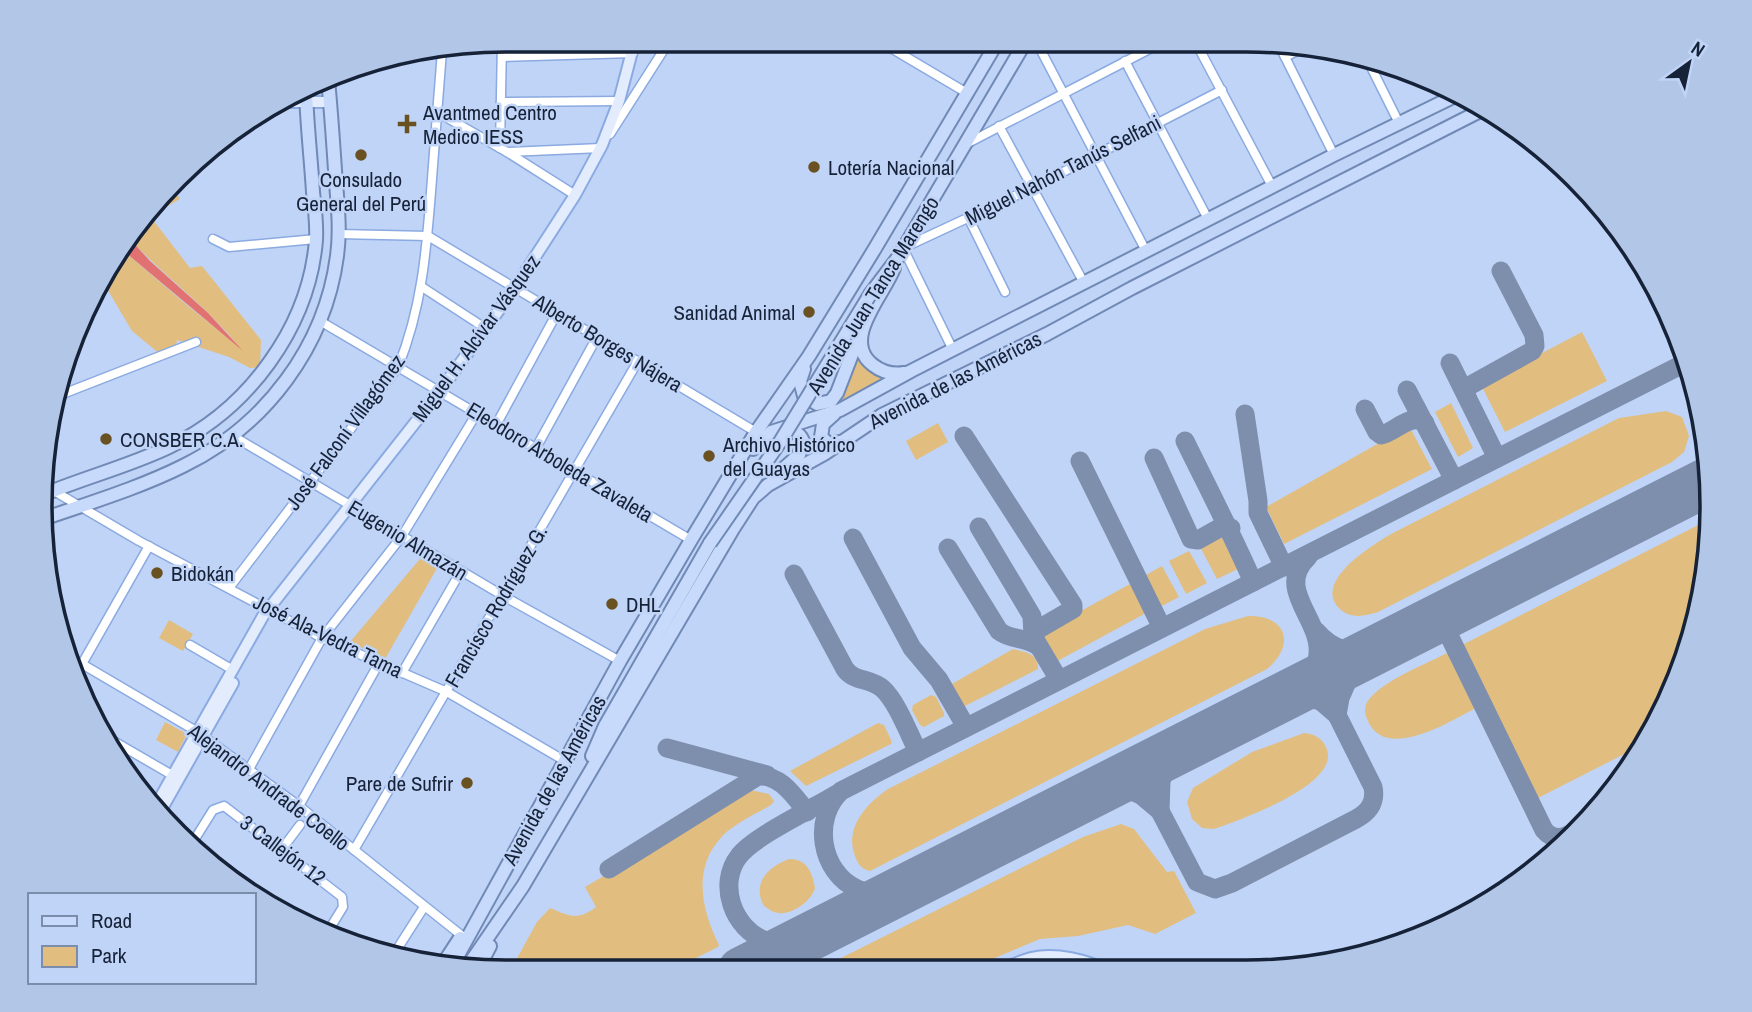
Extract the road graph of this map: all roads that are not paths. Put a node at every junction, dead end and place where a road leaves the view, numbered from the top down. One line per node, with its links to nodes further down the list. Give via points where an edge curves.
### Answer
1 (502, 52): 13 (street)
2 (633, 52): 13 (street); 24 (street, Miguel H. Alcívar Vásquez)
3 (662, 52): 33 (street)
4 (898, 52): 19 (street)
5 (991, 52): 19 (main road, Avenida Juan Tanca Marengo)
6 (1019, 52): 32 (main road, Avenida Juan Tanca Marengo)
7 (1042, 52): 20 (street)
8 (1143, 52): 15 (street)
9 (1201, 52): 18 (street)
10 (1283, 54): 14 (street)
11 (1290, 54): 14 (street)
12 (442, 57): 27 (street, José Falconí Villagómez)
13 (502, 57): 26 (street)
14 (1285, 57): 35 (street)
15 (1125, 61): 20 (street); 29 (street)
16 (1373, 71): 30 (street)
17 (326, 90): 25 (main road)
18 (1222, 90): 29 (street, Miguel Nahón Tanús Selfani); 37 (street)
19 (967, 93): 59 (main road, Avenida Juan Tanca Marengo)
20 (1063, 93): 31 (street); 36 (street)
21 (309, 97): 25 (street)
22 (307, 98): 45 (main road)
23 (1448, 99): 30 (main road, Avenida de las Américas)
24 (619, 101): 26 (street); 33 (street, Miguel H. Alcívar Vásquez)
25 (329, 102): 42 (main road)
26 (501, 102): 34 (street)
27 (437, 111): 34 (street); 43 (street, José Falconí Villagómez)
28 (1474, 114): 70 (main road, Avenida de las Américas, via 882,415)
29 (1157, 122): 36 (street, Miguel Nahón Tanús Selfani); 41 (street)
30 (1399, 122): 35 (main road, Avenida de las Américas)
31 (999, 126): 32 (street); 38 (street)
32 (965, 144): 47 (main road, Avenida Juan Tanca Marengo)
33 (602, 146): 34 (street); 39 (street, Miguel H. Alcívar Vásquez)
34 (504, 150): 39 (street)
35 (1334, 155): 37 (main road, Avenida de las Américas)
36 (1096, 156): 38 (street, Miguel Nahón Tanús Selfani); 46 (street)
37 (1272, 186): 41 (main road, Avenida de las Américas)
38 (1032, 188): 40 (street, Miguel Nahón Tanús Selfani); 48 (street)
39 (575, 195): 50 (street, Miguel H. Alcívar Vásquez)
40 (969, 219): 47 (street, Miguel Nahón Tanús Selfani); 51 (street)
41 (1208, 219): 46 (main road, Avenida de las Américas)
42 (338, 234): 43 (street, Alberto Borges Nájera); 53 (main road, via 331,287)
43 (428, 236): 49 (street, José Falconí Villagómez); 50 (street, Alberto Borges Nájera)
44 (214, 239): 45 (street, via 229,247)
45 (316, 239): 72 (main road, via 308,283 286,337 263,372 226,412 200,431)
46 (1146, 251): 48 (main road, Avenida de las Américas)
47 (901, 252): 54 (main road); 58 (street); 83 (main road, Avenida Juan Tanca Marengo, bridge)
48 (1084, 283): 58 (main road, Avenida de las Américas)
49 (422, 287): 55 (street); 61 (street, José Falconí Villagómez)
50 (515, 288): 52 (street, Alberto Borges Nájera); 55 (street, Miguel H. Alcívar Vásquez)
51 (1005, 292)
52 (557, 313): 56 (street, Alberto Borges Nájera); 67 (street)
53 (320, 321): 61 (street, Eleodoro Arboleda Zavaleta); 69 (main road, via 279,390)
54 (864, 325): 59 (main road, via 837,393 826,403 813,402 802,393 802,374); 62 (main road, via 860,344 869,362 892,374)
55 (485, 328): 63 (street, Miguel H. Alcívar Vásquez)
56 (597, 337): 60 (street, Alberto Borges Nájera); 71 (street)
57 (197, 342): 64 (street)
58 (953, 350): 62 (main road, Avenida de las Américas)
59 (809, 356): 68 (main road, Avenida Juan Tanca Marengo)
60 (638, 361): 68 (street, Alberto Borges Nájera); 73 (street, Francísco Rodríguez G.)
61 (398, 366): 63 (street, Eleodoro Arboleda Zavaleta); 74 (street, José Falconí Villagómez)
62 (911, 371): 65 (main road, Avenida de las Américas)
63 (440, 391): 66 (street, Eleodoro Arboleda Zavaleta); 79 (street, Miguel H. Alcívar Vásquez)
64 (67, 392)
65 (840, 410): 68 (main road, Avenida de las Américas); 70 (main road, via 826,420 820,432 825,442)
66 (477, 413): 67 (street, Eleodoro Arboleda Zavaleta); 81 (street)
67 (496, 425): 71 (street, Eleodoro Arboleda Zavaleta)
68 (759, 435): 77 (main road, via 792,431 800,435 803,446); 82 (main road, Avenida de las Américas)
69 (233, 436): 74 (street, Eugenio Almazán); 78 (main road, via 183,466)
70 (842, 442): 77 (main road, Avenida de las Américas, via 776,479)
71 (536, 448): 73 (street, Eleodoro Arboleda Zavaleta)
72 (149, 456): 75 (main road); 78 (main road, via 134,469 85,488 81,493)
73 (574, 471): 82 (street, Eleodoro Arboleda Zavaleta); 87 (street, Francísco Rodríguez G.)
74 (310, 482): 79 (street, Eugenio Almazán); 86 (street, José Falconí Villagómez)
75 (52, 491)
76 (52, 494): 78 (street, José Ala-Vedra Tama)
77 (753, 498): 88 (main road, Avenida de las Américas)
78 (85, 504): 80 (main road); 84 (street, José Ala-Vedra Tama)
79 (350, 505): 81 (street, Eugenio Almazán); 89 (street, Miguel H. Alcívar Vásquez)
80 (52, 516)
81 (402, 536): 85 (street, Eugenio Almazán); 91 (street)
82 (691, 540): 93 (main road, Avenida de las Américas)
83 (710, 543): 90 (main road, Avenida de las Américas)
84 (149, 546): 86 (street, José Ala-Vedra Tama); 95 (street)
85 (461, 571): 87 (street, Eugenio Almazán); 97 (street)
86 (229, 588): 89 (street, José Ala-Vedra Tama)
87 (502, 595): 93 (street, Eugenio Almazán); 98 (street, Francísco Rodríguez G.)
88 (693, 597): 90 (main road); 107 (main road, Avenida de las Américas)
89 (270, 609): 91 (street, José Ala-Vedra Tama); 96 (street, Miguel H. Alcívar Vásquez); 99 (street, Miguel H. Alcívar Vásquez, via 269,618)
90 (664, 623): 107 (main road, Avenida de las Américas, via 605,726)
91 (323, 638): 94 (street, José Ala-Vedra Tama); 102 (street)
92 (190, 645): 96 (street)
93 (620, 662): 101 (main road, Avenida de las Américas)
94 (379, 663): 97 (street, José Ala-Vedra Tama); 106 (street)
95 (82, 664): 99 (street, Alejandro Andrade Coello)
96 (233, 670): 99 (street, Miguel H. Alcívar Vásquez)
97 (402, 673): 98 (street, José Ala-Vedra Tama)
98 (447, 692): 101 (street, José Ala-Vedra Tama); 111 (street, Francísco Rodríguez G.)
99 (200, 733): 102 (street, Alejandro Andrade Coello); 103 (street, Miguel H. Alcívar Vásquez); 105 (street, Miguel H. Alcívar Vásquez)
100 (122, 747): 103 (street)
101 (565, 761): 112 (main road, Avenida de las Américas)
102 (249, 769): 106 (street, Alejandro Andrade Coello)
103 (172, 775): 104 (street, Miguel H. Alcívar Vásquez)
104 (160, 798)
105 (164, 804)
106 (299, 806): 111 (street, Alejandro Andrade Coello)
107 (569, 807): 113 (main road, Avenida de las Américas)
108 (300, 825): 110 (street)
109 (196, 837): 110 (street, 3 Callejón 12, via 213,810 224,806)
110 (282, 849): 115 (street, 3 Callejón 12, via 339,892 344,907)
111 (354, 850): 114 (street, Alejandro Andrade Coello)
112 (494, 887): 116 (main road); 119 (main road, Avenida de las Américas)
113 (515, 899): 120 (main road, Avenida de las Américas); 121 (main road)
114 (424, 907): 116 (street, Alejandro Andrade Coello); 117 (street)
115 (332, 925)
116 (461, 935): 118 (main road)
117 (399, 946)
118 (448, 956)
119 (457, 957)
120 (473, 959)
121 (483, 959)
122 (1024, 960): 123 (street, via 1050,956)
123 (1076, 960)

